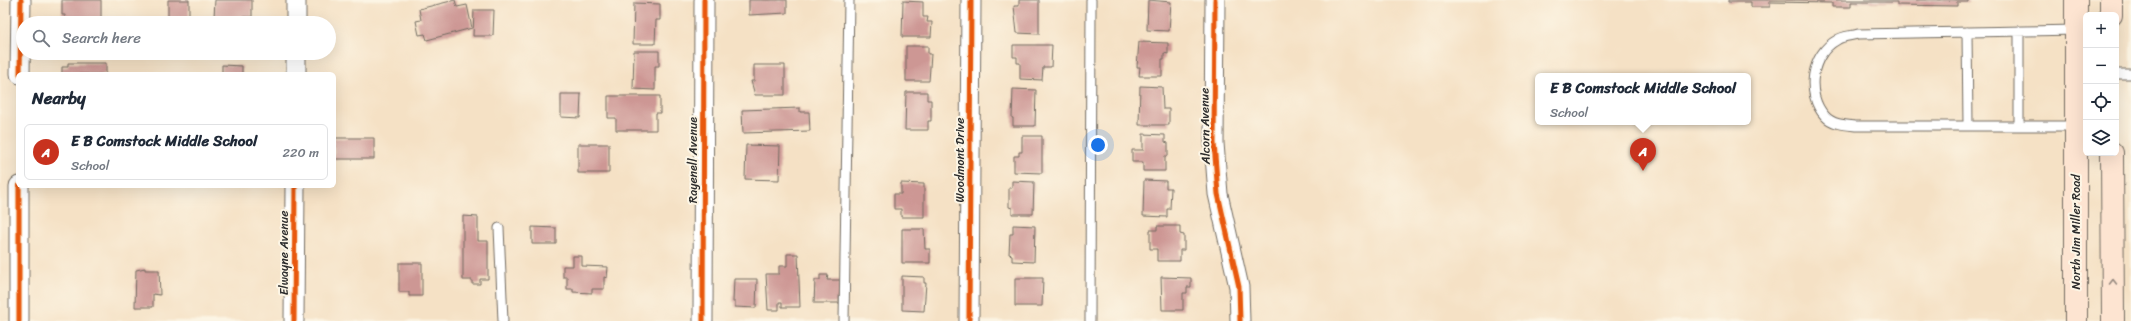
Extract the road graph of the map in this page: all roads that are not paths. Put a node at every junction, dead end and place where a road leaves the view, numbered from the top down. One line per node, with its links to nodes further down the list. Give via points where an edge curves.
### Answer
1 (20, 0): 11 (street)
2 (296, 0): 12 (street)
3 (704, 0): 32 (street, Rayenell Avenue)
4 (849, 0): 33 (lane)
5 (971, 0): 34 (street, Woodmont Drive)
6 (1091, 0): 35 (lane)
7 (1215, 0): 36 (street, Alcorn Avenue, via 1214,143 1218,194 1239,287)
8 (2076, 0): 13 (main road, North Jim Miller Road)
9 (2111, 0): 10 (main road)
10 (2111, 12)
11 (20, 16)
12 (296, 16)
13 (2081, 30): 14 (lane); 24 (main road, North Jim Miller Road)
14 (2019, 31): 15 (lane); 23 (lane)
15 (1967, 32): 22 (lane); 22 (lane, via 1858,34 1837,39 1825,49 1815,65 1813,82 1816,101 1825,116 1837,124)
16 (20, 60): 18 (street)
17 (296, 60): 19 (street)
18 (20, 72)
19 (296, 72)
20 (2119, 74): 21 (lane)
21 (2131, 74)
22 (1968, 125): 23 (lane)
23 (2019, 126): 24 (lane)
24 (2076, 126): 37 (main road, North Jim Miller Road)
25 (2112, 156): 38 (main road, one-way to 25)
26 (19, 188): 29 (street)
27 (295, 188): 30 (street, Elwayne Avenue)
28 (499, 228): 31 (lane)
29 (19, 321)
30 (294, 321)
31 (503, 321)
32 (702, 321)
33 (844, 321)
34 (969, 321)
35 (1090, 321)
36 (1240, 321)
37 (2076, 321)
38 (2113, 321)

